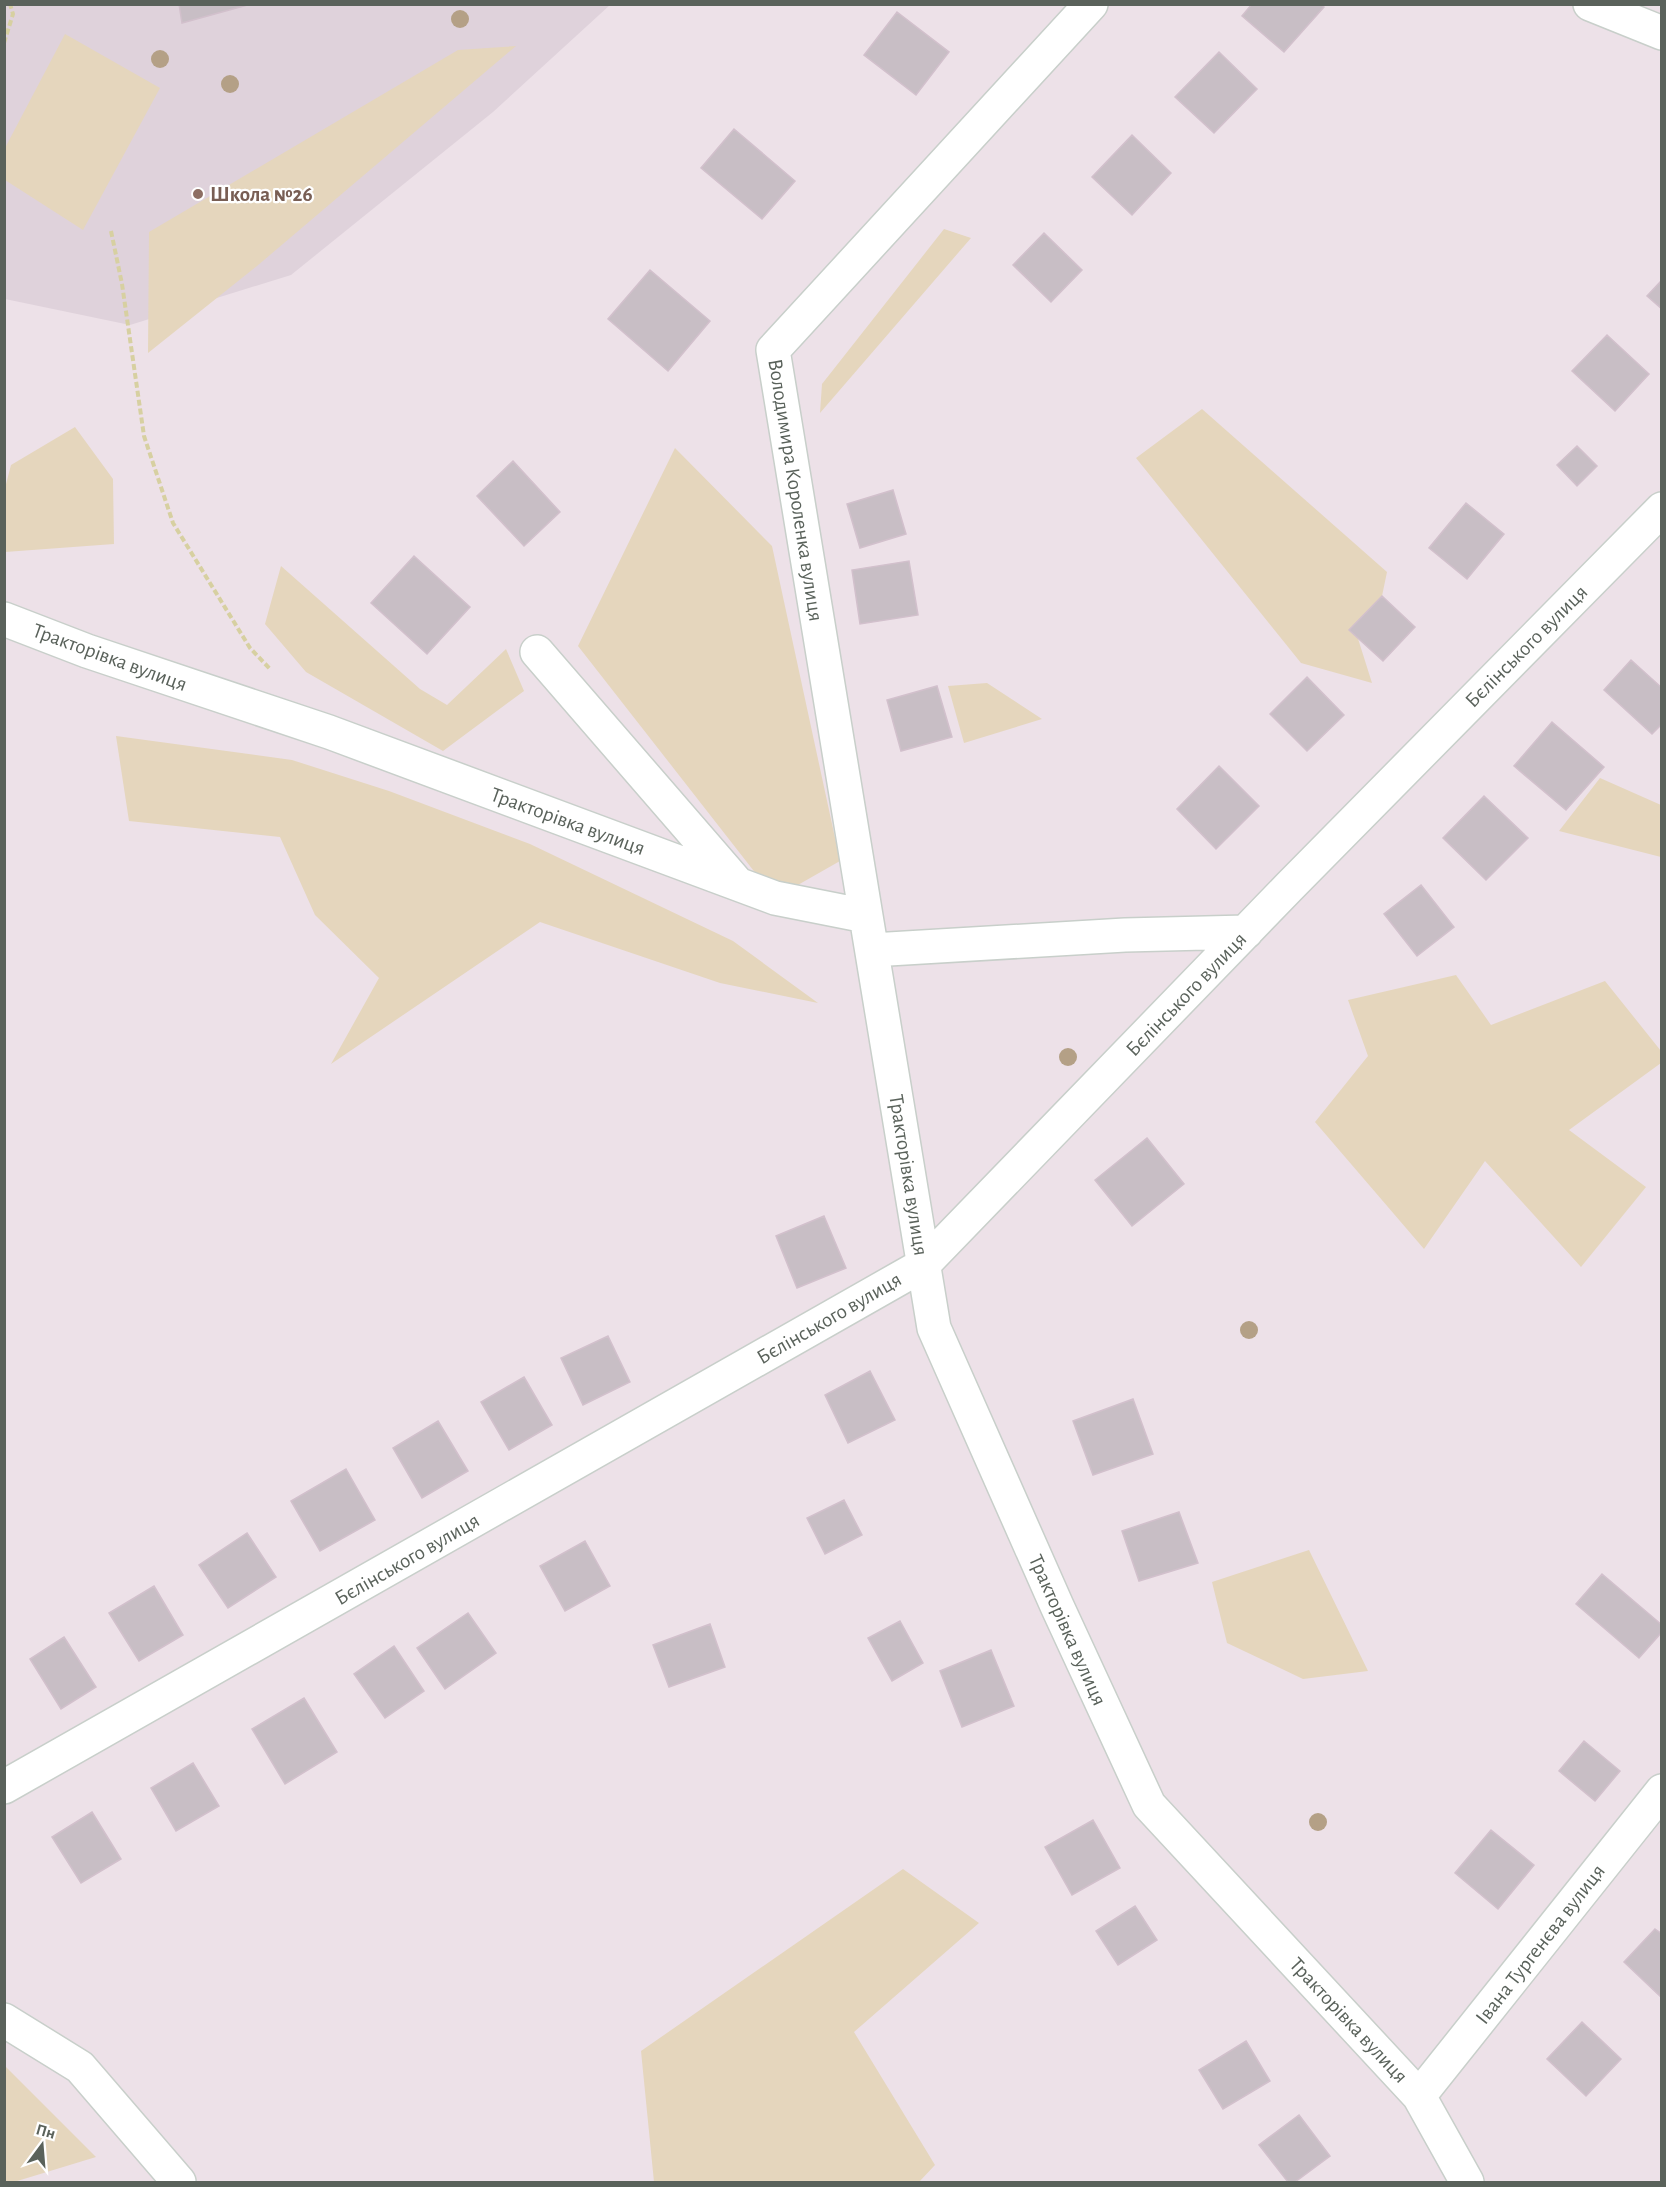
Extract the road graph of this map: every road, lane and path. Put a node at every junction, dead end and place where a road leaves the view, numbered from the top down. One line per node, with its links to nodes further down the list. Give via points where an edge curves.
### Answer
1 (10, 4): 5 (path, via 13,14)
2 (1091, 4): 12 (street, Володимира Короленка вулиця, via 773,350)
3 (1590, 4): 4 (street)
4 (1662, 33)
5 (4, 42)
6 (111, 231): 10 (path, via 144,436 173,523 250,648)
7 (1662, 509): 13 (street, Бєлінського вулиця)
8 (4, 619): 11 (street, Тракторівка вулиця, via 329,732)
9 (537, 652): 11 (street)
10 (274, 674)
11 (738, 884): 12 (street, Тракторівка вулиця, via 775,898)
12 (866, 916): 14 (street, Тракторівка вулиця)
13 (1246, 932): 14 (street); 15 (street, Бєлінського вулиця)
14 (872, 950): 15 (street, Тракторівка вулиця)
15 (923, 1265): 16 (street, Бєлінського вулиця); 19 (street, Тракторівка вулиця, via 934,1328 1149,1805)
16 (4, 1787)
17 (1662, 1791): 19 (street, Івана Тургенєва вулиця)
18 (4, 2020): 20 (street, via 80,2067)
19 (1419, 2096): 21 (street, Тракторівка вулиця)
20 (179, 2182)
21 (1467, 2182)

